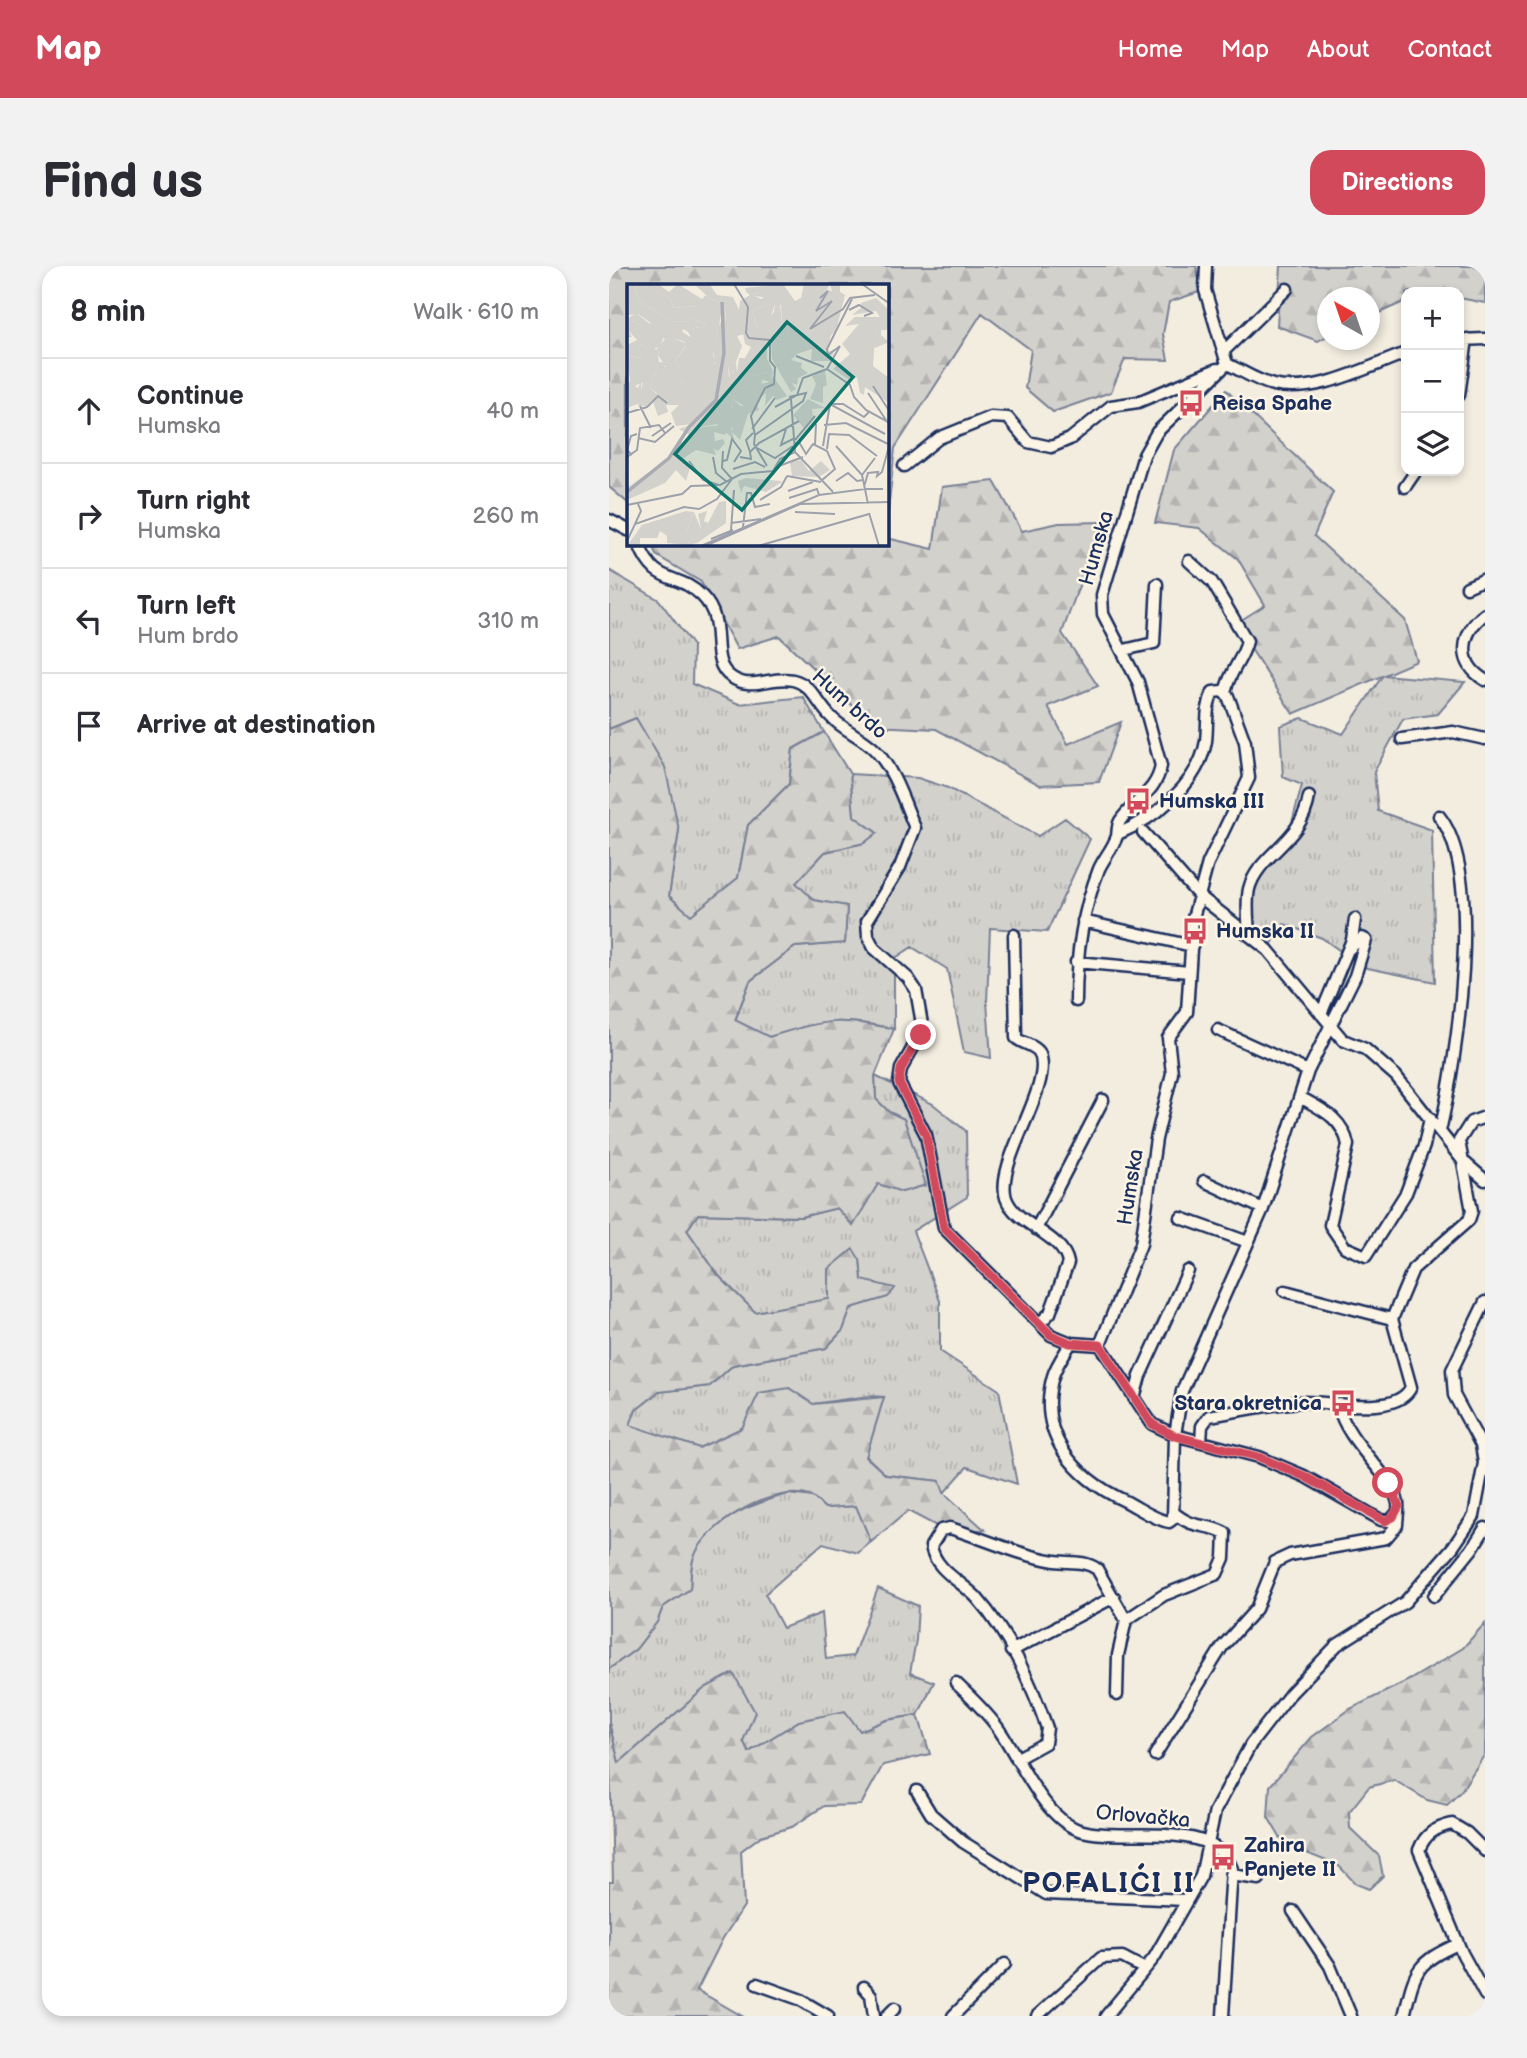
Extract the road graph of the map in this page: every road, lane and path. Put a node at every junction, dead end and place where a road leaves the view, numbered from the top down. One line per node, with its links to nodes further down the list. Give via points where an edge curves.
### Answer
1 (1206, 266): 5 (street, via 1205,290)
2 (1287, 289): 5 (street)
3 (1485, 339): 4 (street)
4 (1464, 340)
5 (1225, 350): 7 (street)
6 (1401, 354): 7 (street, via 1328,381 1295,385 1276,386)
7 (1226, 365): 8 (street, via 1138,402 1111,406 1070,439 1051,447 1027,442 1008,418 992,417 939,438); 19 (street, Humska, via 1157,432 1144,455 1101,605)
8 (904, 466)
9 (1412, 476): 10 (street)
10 (1405, 486)
11 (609, 520): 12 (street)
12 (627, 529)
13 (640, 546): 58 (street, Hum brdo, via 655,572 695,589 710,604 717,618 719,660 731,677 743,683 799,682 831,718 875,750 887,768 915,828 900,867 867,920 874,948 916,990 921,1035 901,1069 899,1083 926,1135 944,1228)
14 (1189, 561): 21 (street, via 1212,582 1247,641)
15 (1485, 579): 17 (street)
16 (1157, 584): 19 (street, via 1156,640)
17 (1467, 587)
18 (1485, 614): 20 (street, via 1468,632 1463,650 1473,670)
19 (1124, 650): 27 (street, Humska, via 1138,682 1161,766 1159,779 1120,821)
20 (1485, 680)
21 (1225, 693): 27 (street, via 1217,690 1208,701 1206,740 1195,773 1138,825); 28 (street, Humska, via 1245,742 1249,778 1208,863)
22 (1402, 739): 23 (street, via 1453,732)
23 (1485, 739)
24 (1309, 797): 31 (street, via 1297,829 1250,887)
25 (1439, 816): 46 (street, via 1451,828 1464,862 1468,991)
26 (1143, 832): 28 (street)
27 (1118, 834): 30 (street, Humska, via 1100,869)
28 (1198, 895): 31 (street); 33 (street, Humska)
29 (1355, 919): 34 (street)
30 (1083, 921): 33 (street); 35 (street, Humska)
31 (1249, 933): 38 (street)
32 (1014, 935): 52 (street, via 1016,1038 1033,1047 1041,1059 1040,1079 1007,1172 1005,1194 1014,1210)
33 (1192, 946): 36 (street, Humska)
34 (1348, 950): 38 (street); 39 (street, via 1362,938 1366,940 1355,976)
35 (1076, 962): 36 (street); 37 (street, Humska)
36 (1189, 972): 60 (street, Humska, via 1187,1012 1168,1038 1172,1073 1156,1139 1141,1244)
37 (1076, 1001)
38 (1321, 1014): 39 (street)
39 (1329, 1025): 41 (street); 45 (street, via 1343,1040 1380,1061)
40 (1218, 1030): 41 (street)
41 (1308, 1071): 42 (street)
42 (1300, 1097): 45 (street, via 1331,1115 1346,1135 1330,1225 1345,1247 1366,1256 1406,1193 1425,1146); 50 (street)
43 (1103, 1100): 52 (street)
44 (1485, 1117): 47 (street, via 1463,1130 1459,1141)
45 (1430, 1118): 46 (street)
46 (1440, 1131): 47 (street)
47 (1463, 1161): 48 (street); 57 (street, via 1472,1212 1469,1220 1413,1269)
48 (1485, 1180)
49 (1204, 1181): 50 (street)
50 (1263, 1209): 53 (street)
51 (1181, 1218): 53 (street)
52 (1036, 1229): 58 (street, via 1067,1255 1068,1263 1050,1313)
53 (1248, 1242): 65 (street, via 1182,1391)
54 (1188, 1271): 61 (street)
55 (1285, 1291): 57 (street)
56 (1485, 1302): 63 (street, via 1452,1370 1454,1395)
57 (1392, 1319): 62 (street, via 1411,1387 1408,1395 1400,1401)
58 (1040, 1323): 59 (street, Hum brdo, via 1051,1335)
59 (1070, 1343): 60 (street, Hum brdo); 67 (street, via 1054,1374 1047,1404 1058,1447 1080,1475 1106,1493 1162,1521 1173,1519)
60 (1100, 1345): 61 (street)
61 (1134, 1398): 65 (street, via 1152,1424)
62 (1338, 1405): 66 (street, via 1302,1401 1209,1416 1202,1426); 68 (street, via 1352,1439 1388,1483 1399,1506)
63 (1472, 1427): 64 (street); 69 (street, via 1484,1463)
64 (1485, 1430)
65 (1175, 1436): 66 (street); 67 (street)
66 (1201, 1441): 68 (street, via 1259,1457 1304,1476 1381,1520 1389,1521)
67 (1174, 1512): 73 (street, via 1195,1527 1225,1533 1224,1558 1217,1573 1164,1595)
68 (1397, 1513): 77 (street, via 1397,1525 1386,1538 1290,1555 1275,1562 1256,1609 1222,1647)
69 (1473, 1516): 70 (street); 80 (street, via 1453,1547 1405,1602 1337,1645 1290,1694 1251,1744 1224,1792 1209,1827)
70 (1485, 1525): 71 (street)
71 (1434, 1596)
72 (1114, 1597): 73 (street); 74 (street); 74 (street, via 1089,1564 1053,1560 1001,1548 950,1528 941,1530 931,1546 933,1556 977,1599)
73 (1126, 1620): 76 (street, via 1118,1655)
74 (1011, 1651): 78 (street, via 1047,1728 1045,1743)
75 (957, 1683): 78 (street, Orlovačka, via 999,1730)
76 (1117, 1695)
77 (1155, 1755)
78 (1016, 1759): 80 (street, Orlovačka, via 1055,1813 1074,1828)
79 (917, 1791): 84 (street, via 931,1814 963,1842 1034,1889 1057,1896)
80 (1208, 1842): 82 (street, via 1227,1859); 84 (street, Orlovačka, via 1205,1865)
81 (1485, 1851): 86 (street, via 1452,1824 1424,1837 1419,1850)
82 (1231, 1875): 83 (street); 97 (street)
83 (1259, 1880)
84 (1186, 1900): 88 (street, Orlovačka)
85 (1293, 1911): 98 (street, via 1330,1966)
86 (1458, 1944): 91 (street); 99 (street, via 1423,1962)
87 (1005, 1964): 94 (street)
88 (1145, 1969): 95 (street, via 1122,1957 1101,1958); 96 (street, Orlovačka)
89 (757, 1984): 92 (street, via 799,1999)
90 (864, 1987): 93 (street, via 871,1995)
91 (1485, 1995)
92 (828, 2016)
93 (874, 2016)
94 (953, 2016)
95 (1037, 2016)
96 (1107, 2016)
97 (1223, 2016)
98 (1351, 2016)
99 (1404, 2016)

